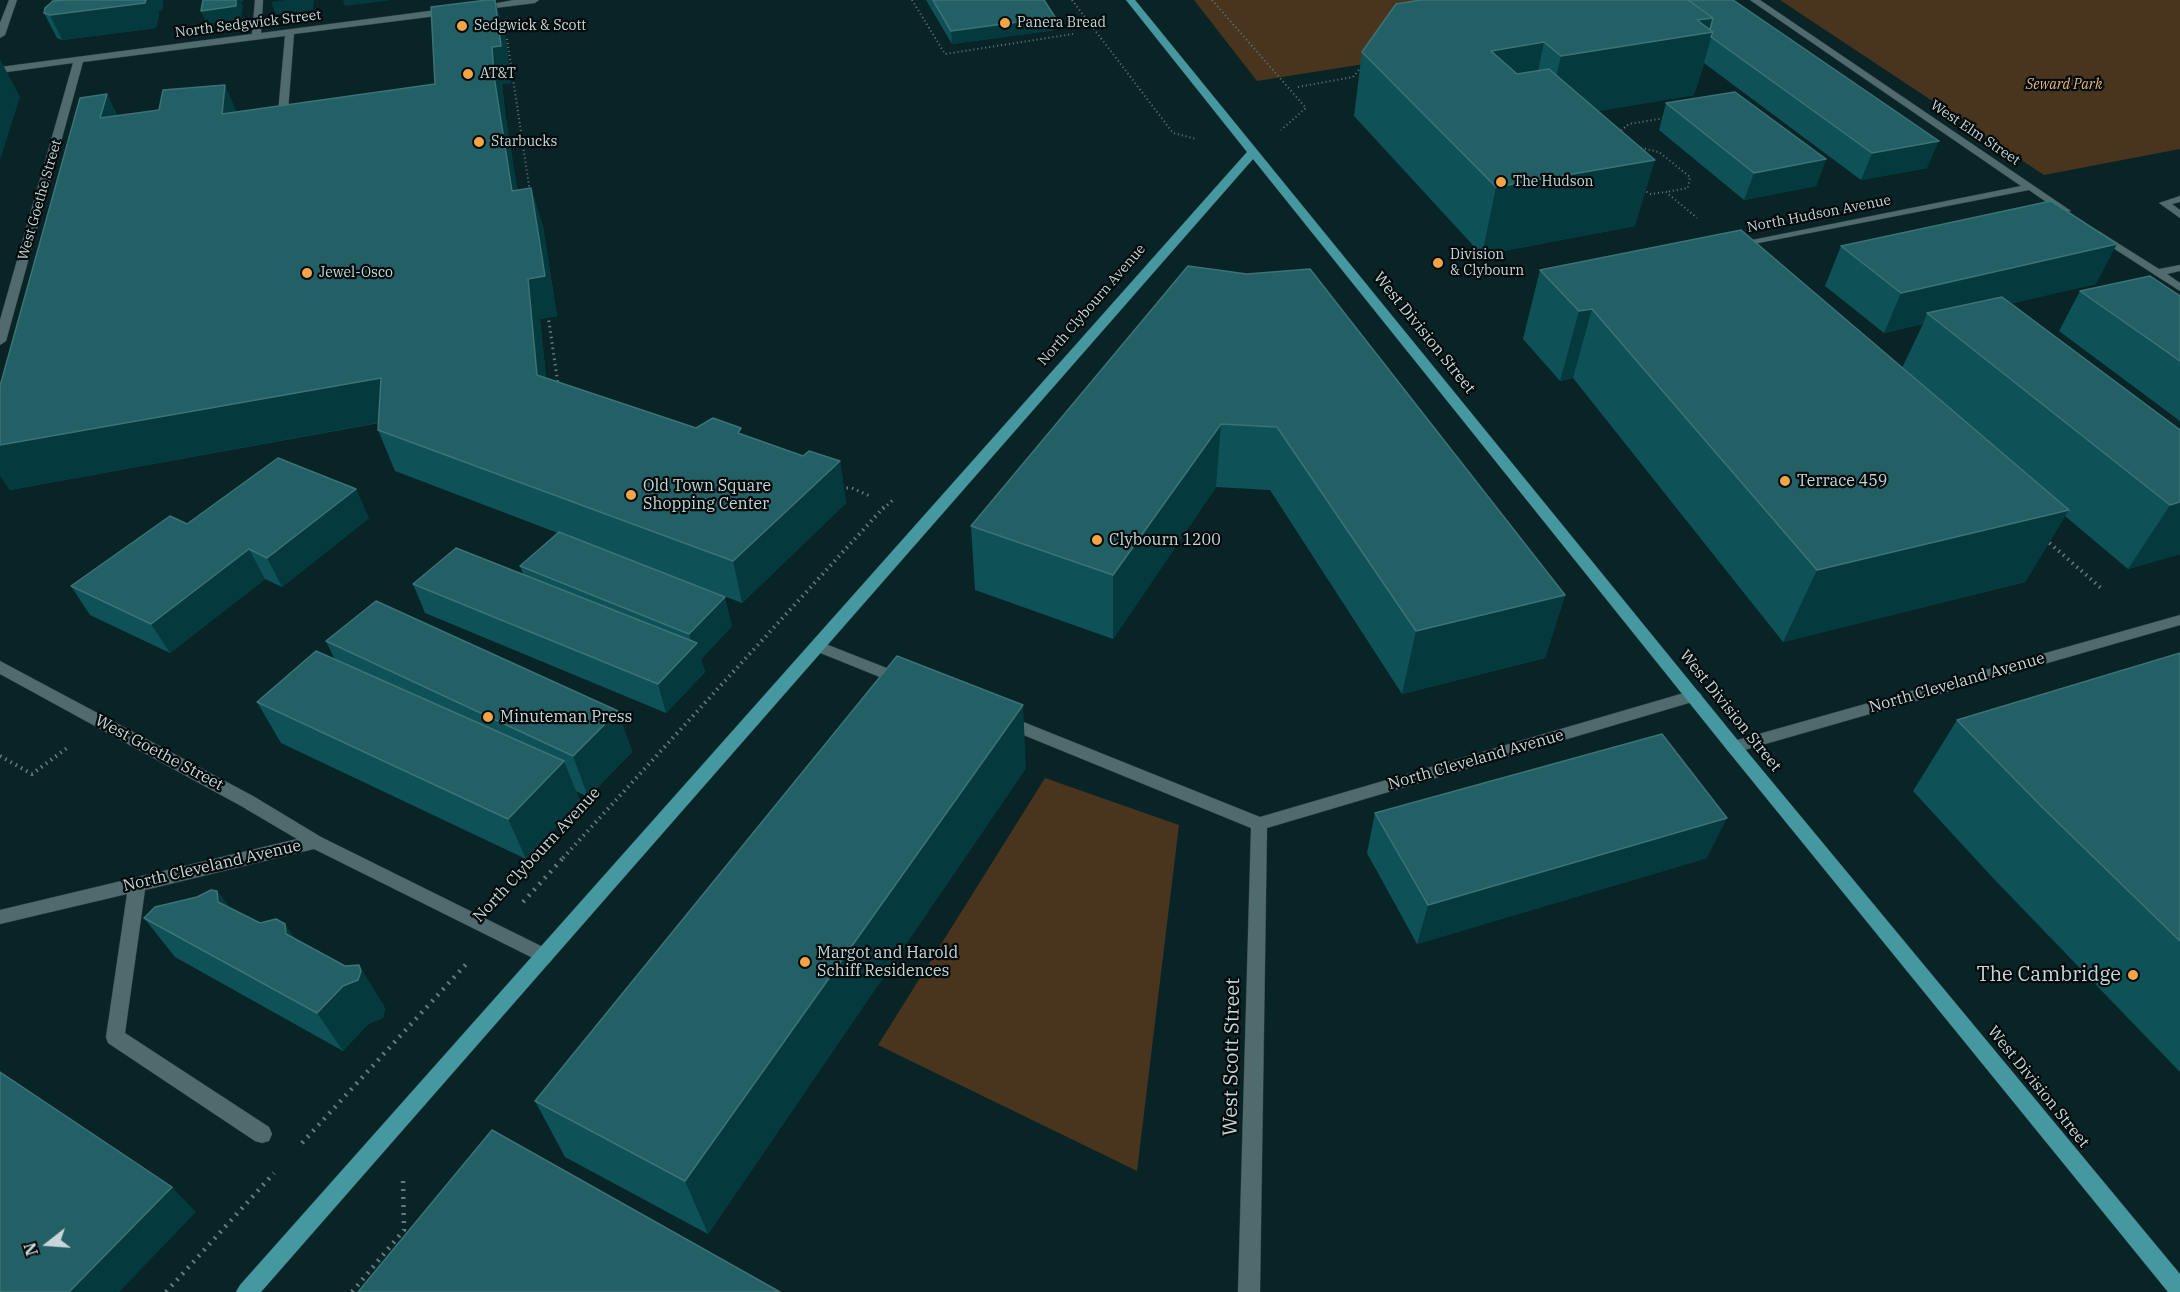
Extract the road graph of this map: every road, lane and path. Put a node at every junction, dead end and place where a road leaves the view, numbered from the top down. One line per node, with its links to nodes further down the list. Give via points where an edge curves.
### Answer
1 (13, 0): 12 (street)
2 (259, 0): 13 (street)
3 (535, 0): 9 (street, North Sedgwick Street)
4 (912, 0): 11 (path, via 945,54)
5 (1072, 0): 23 (path, via 1173,133)
6 (1130, 0): 23 (main road, West Division Street)
7 (1212, 0): 23 (path, via 1306,108)
8 (1754, 0): 24 (street, West Elm Street)
9 (488, 3): 10 (street, North Sedgwick Street)
10 (290, 32): 13 (street, North Sedgwick Street); 20 (street)
11 (1073, 34)
12 (0, 35)
13 (256, 36): 15 (street, North Sedgwick Street)
14 (506, 36): 27 (path)
15 (79, 59): 17 (street, North Sedgwick Street); 38 (street, West Goethe Street)
16 (1366, 60): 18 (path, via 1353,77)
17 (0, 70)
18 (1298, 87)
19 (1672, 117): 21 (path, via 1629,124)
20 (282, 133)
21 (1615, 135)
22 (1629, 145): 26 (path, via 1659,152 1690,177 1688,188)
23 (1252, 153): 40 (main road, North Clybourn Avenue); 49 (main road, West Division Street)
24 (2030, 187): 29 (street, West Elm Street); 33 (street, North Hudson Avenue)
25 (1641, 189): 26 (path, via 1651,195)
26 (1666, 192): 31 (path)
27 (531, 199)
28 (2180, 199): 30 (street, via 2164,203)
29 (2071, 215)
30 (2180, 215)
31 (1697, 218)
32 (2090, 228): 35 (street)
33 (1730, 248)
34 (2180, 268): 35 (street)
35 (2158, 273): 36 (street)
36 (2180, 288)
37 (546, 303): 39 (path)
38 (0, 341)
39 (558, 385)
40 (960, 482): 46 (main road, North Clybourn Avenue); 58 (path, North Clybourn Avenue, via 891,500)
41 (831, 489): 42 (path, via 852,488)
42 (872, 497)
43 (2041, 535): 44 (path)
44 (2101, 588)
45 (2180, 620): 52 (street, North Cleveland Avenue)
46 (818, 646): 48 (street); 59 (main road, North Clybourn Avenue)
47 (0, 667): 51 (street, West Goethe Street)
48 (913, 684)
49 (1694, 696): 52 (main road, West Division Street); 54 (street, North Cleveland Avenue)
50 (988, 714): 54 (street)
51 (101, 722): 53 (path, via 32,774); 55 (street, West Goethe Street)
52 (1734, 747): 64 (main road, West Division Street)
53 (0, 756)
54 (1259, 824): 68 (street, West Scott Street)
55 (315, 842): 56 (street, North Cleveland Avenue); 58 (street, North Cleveland Avenue)
56 (137, 884): 57 (street, North Cleveland Avenue); 61 (street, via 115,1037)
57 (0, 917)
58 (495, 932): 59 (street, North Cleveland Avenue); 62 (path, North Clybourn Avenue)
59 (545, 956): 60 (main road, North Clybourn Avenue)
60 (403, 1116): 66 (main road, North Clybourn Avenue); 67 (path, via 404,1230)
61 (262, 1134)
62 (294, 1151)
63 (278, 1169): 65 (path)
64 (2180, 1290)
65 (166, 1292)
66 (247, 1292)
67 (352, 1292)
68 (1250, 1292)

